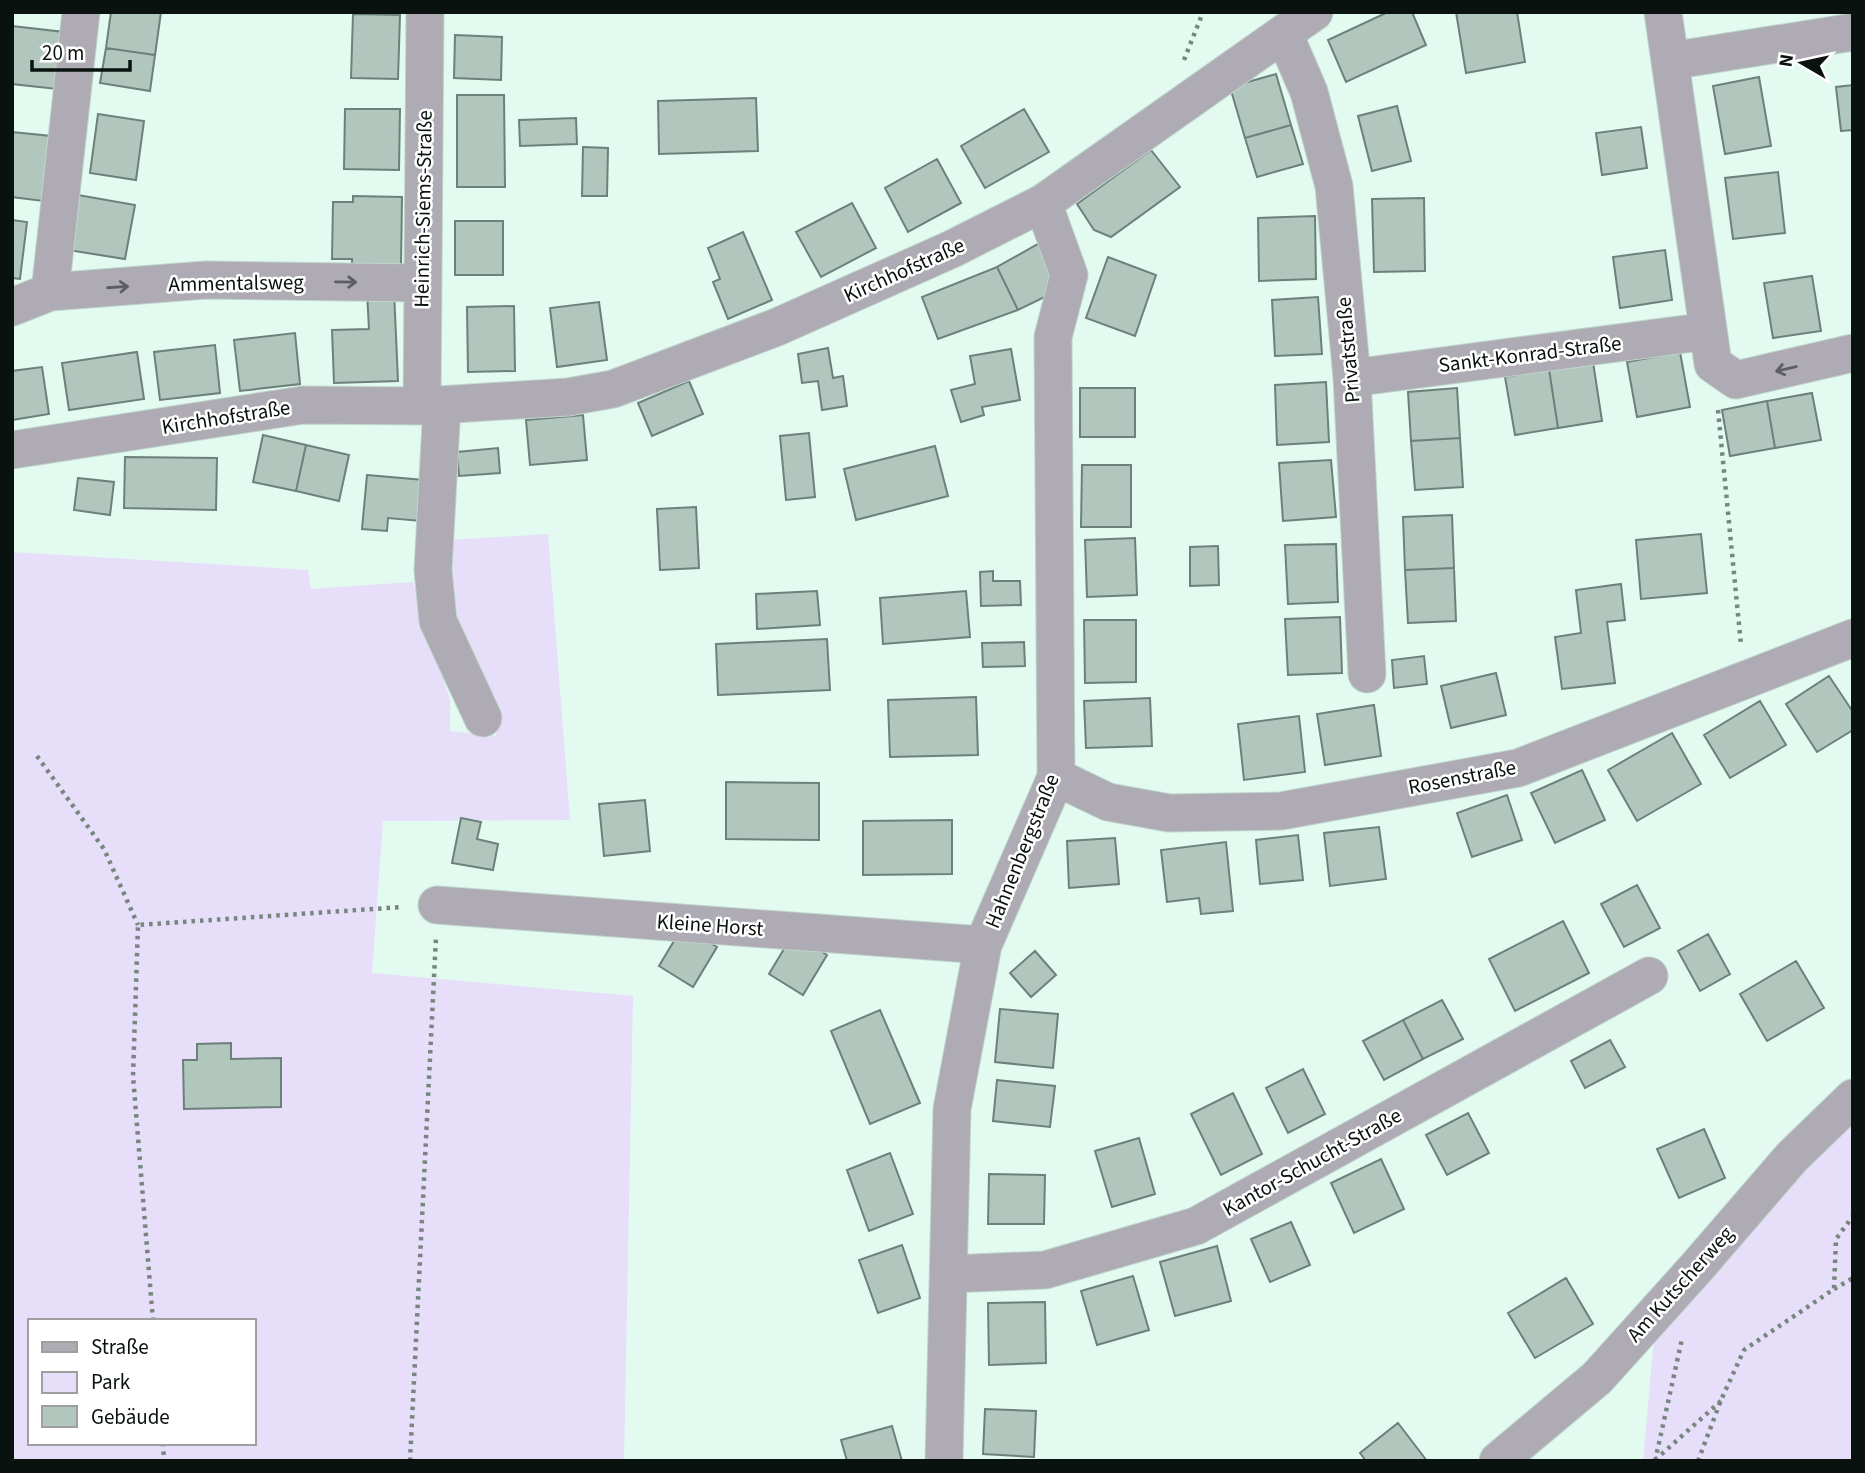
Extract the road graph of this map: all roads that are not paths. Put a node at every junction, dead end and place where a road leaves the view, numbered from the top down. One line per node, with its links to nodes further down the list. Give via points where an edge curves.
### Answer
1 (81, 12): 10 (street)
2 (425, 12): 9 (street, Heinrich-Siems-Straße)
3 (1314, 12): 6 (street, Kirchhofstraße)
4 (1663, 12): 7 (street)
5 (1853, 32): 7 (street)
6 (1284, 34): 8 (street, Kirchhofstraße); 14 (street, Privatstraße, via 1309,92 1334,186)
7 (1670, 61): 12 (street)
8 (1043, 203): 15 (street, Kirchhofstraße, via 953,249 777,327 613,389 568,397); 20 (street, Hahnenbergstraße, via 1069,275 1052,337)
9 (422, 284): 10 (street, Ammentalsweg, one-way to 9, via 206,280); 15 (street, Heinrich-Siems-Straße)
10 (50, 292): 11 (street, Ammentalsweg)
11 (12, 307)
12 (1711, 347): 13 (street, one-way to 12, via 1736,380); 14 (street, Sankt-Konrad-Straße)
13 (1853, 353)
14 (1352, 378): 18 (street, Privatstraße)
15 (432, 406): 16 (street, Kirchhofstraße, via 303,405); 19 (street, via 433,570 438,621)
16 (12, 450)
17 (1853, 638): 20 (street, Rosenstraße, via 1518,768 1281,811 1169,813 1108,802)
18 (1367, 674)
19 (483, 718)
20 (1056, 777): 22 (street, Hahnenbergstraße)
21 (438, 905): 22 (street, Kleine Horst)
22 (983, 945): 25 (street, Hahnenbergstraße, via 952,1109)
23 (1649, 976): 25 (street, Kantor-Schucht-Straße, via 1196,1226 1045,1270)
24 (1853, 1097): 27 (street, Am Kutscherweg, via 1791,1157 1597,1378)
25 (950, 1274): 26 (street, Hahnenbergstraße)
26 (944, 1461)
27 (1498, 1461)

